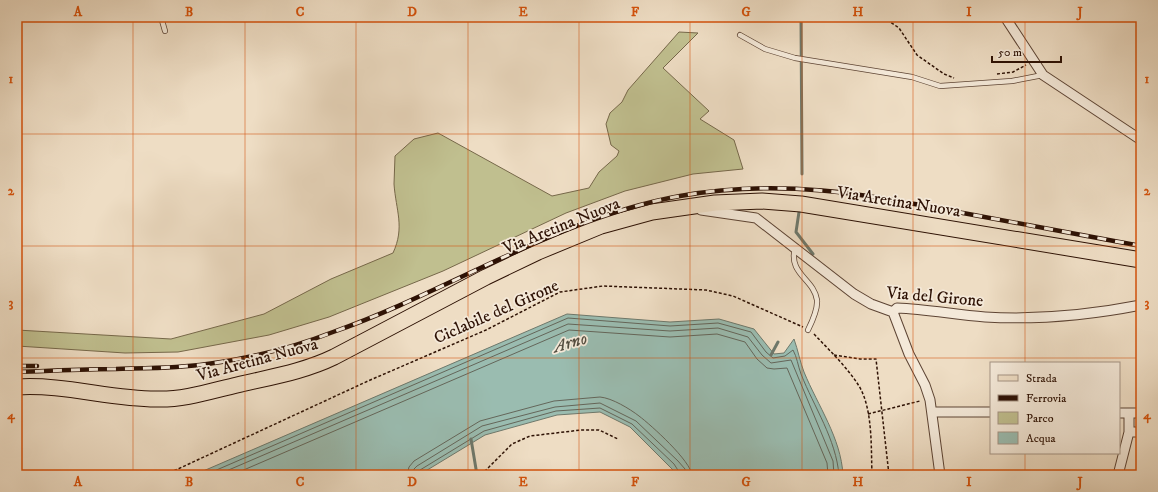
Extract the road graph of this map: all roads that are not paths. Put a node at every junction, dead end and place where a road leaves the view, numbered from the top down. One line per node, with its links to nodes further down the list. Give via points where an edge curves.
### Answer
1 (161, 17): 3 (lane)
2 (1005, 17): 5 (street)
3 (165, 31)
4 (740, 35): 5 (lane, via 765,49 795,58 912,77 940,86)
5 (1043, 76): 6 (street)
6 (1141, 140)
7 (682, 208): 8 (street, Via del Girone, via 756,218); 9 (main road, Via Aretina Nuova, via 762,200 787,202); 13 (main road, Via Aretina Nuova, via 625,218 538,252 310,367 168,399 138,398 53,387)
8 (795, 248): 11 (street, Via del Girone, via 858,297); 12 (lane, via 794,262 817,301)
9 (1141, 260)
10 (1141, 305): 11 (street, Via del Girone, via 1083,314 1011,317 897,308)
11 (893, 312): 14 (street, via 909,354 925,385)
12 (808, 330)
13 (17, 387)
14 (932, 412): 15 (street); 21 (street)
15 (990, 412)
16 (1120, 413): 17 (street)
17 (1129, 413): 18 (street); 19 (street)
18 (1141, 413)
19 (1129, 432): 20 (street); 22 (street)
20 (1141, 432)
21 (940, 475)
22 (1118, 475)

